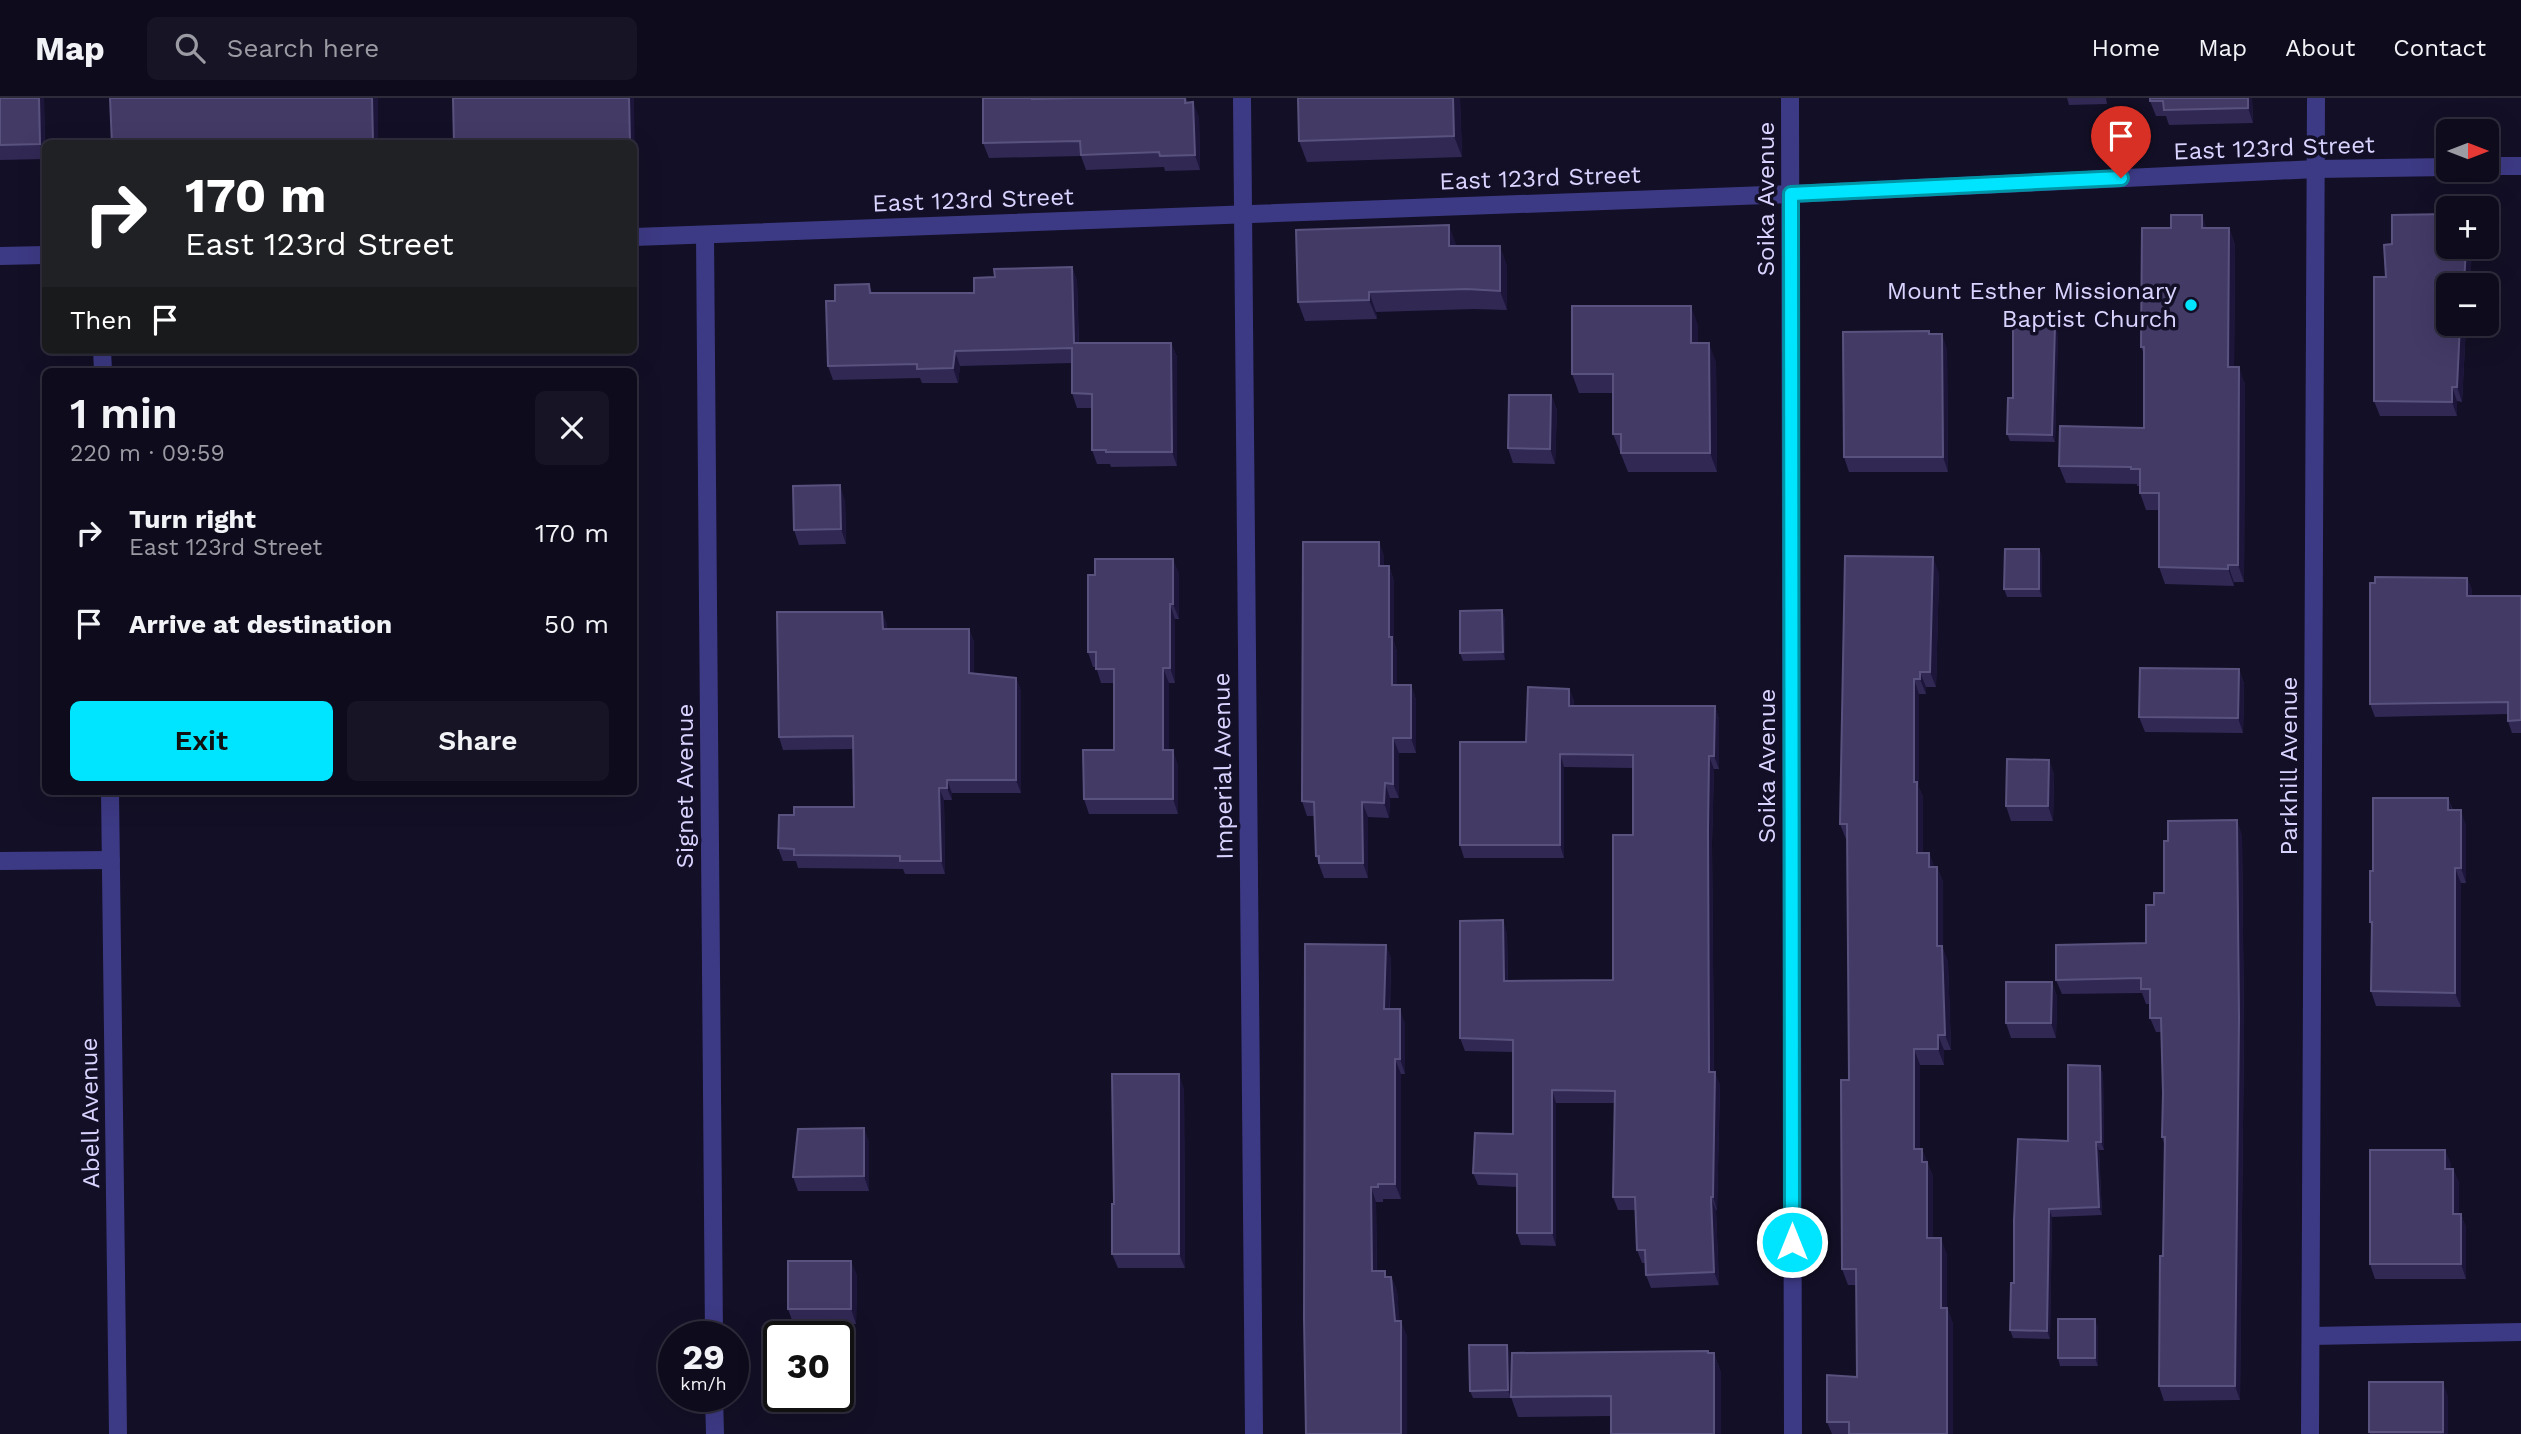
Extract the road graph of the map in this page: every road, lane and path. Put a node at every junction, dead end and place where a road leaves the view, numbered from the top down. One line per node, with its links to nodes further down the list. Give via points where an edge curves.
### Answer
1 (1242, 98): 9 (street, Imperial Avenue)
2 (1790, 98): 8 (street, Soika Avenue)
3 (2316, 98): 7 (street, Parkhill Avenue)
4 (2499, 166): 5 (street)
5 (2521, 166)
6 (2436, 167): 7 (street, East 123rd Street)
7 (2316, 169): 8 (street, East 123rd Street); 19 (street, Parkhill Avenue)
8 (1791, 194): 9 (street, East 123rd Street); 24 (street, Soika Avenue)
9 (1242, 214): 10 (street, East 123rd Street); 23 (street, Imperial Avenue)
10 (705, 235): 11 (street, East 123rd Street); 17 (street, Signet Avenue)
11 (637, 237)
12 (42, 254): 13 (street)
13 (0, 256)
14 (110, 795): 15 (street, Abell Avenue)
15 (111, 860): 16 (street); 21 (street, Abell Avenue)
16 (0, 861)
17 (714, 1321)
18 (2521, 1332): 19 (street)
19 (2311, 1336): 25 (street, Parkhill Avenue)
20 (715, 1412): 22 (street)
21 (118, 1434)
22 (715, 1434)
23 (1254, 1434)
24 (1793, 1434)
25 (2310, 1434)

